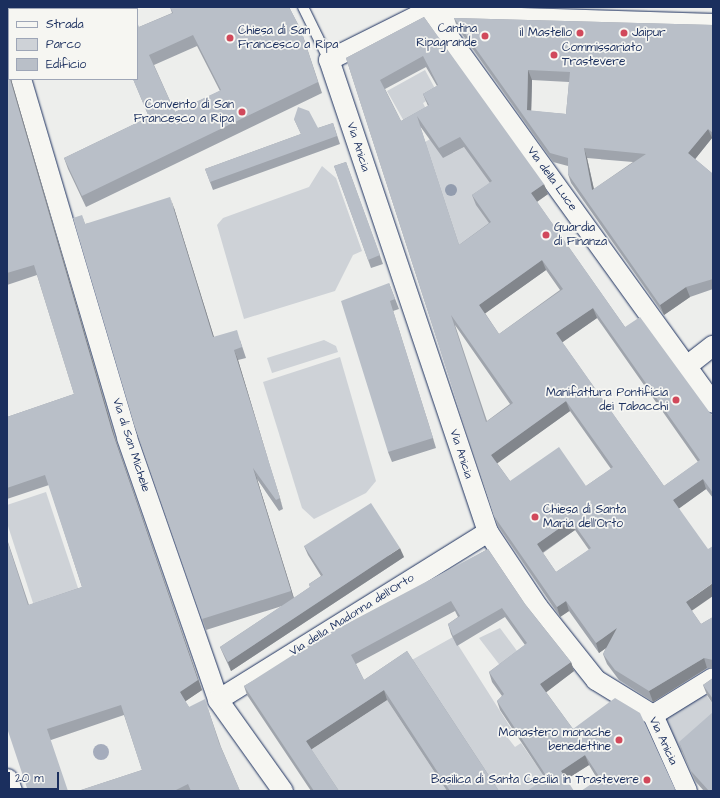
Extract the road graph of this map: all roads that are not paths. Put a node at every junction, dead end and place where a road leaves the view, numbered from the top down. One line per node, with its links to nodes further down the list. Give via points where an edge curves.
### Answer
1 (303, 7): 5 (lane)
2 (550, 12): 3 (street); 4 (street)
3 (420, 13): 5 (street); 8 (street, Via della Luce)
4 (713, 24)
5 (329, 60): 10 (street, Via Anicia)
6 (21, 80): 12 (street, Via di San Michele, via 127,438)
7 (713, 346): 8 (street)
8 (687, 366): 9 (street, Via della Luce)
9 (713, 403)
10 (488, 532): 12 (street, Via della Madonna dell'Orto); 13 (street, Via Anicia, via 538,607 596,680)
11 (713, 678): 13 (street)
12 (218, 700): 16 (street, Via di San Michele)
13 (653, 715): 17 (street, Via Anicia)
14 (7, 780): 15 (main road)
15 (11, 791)
16 (283, 791)
17 (687, 791)

